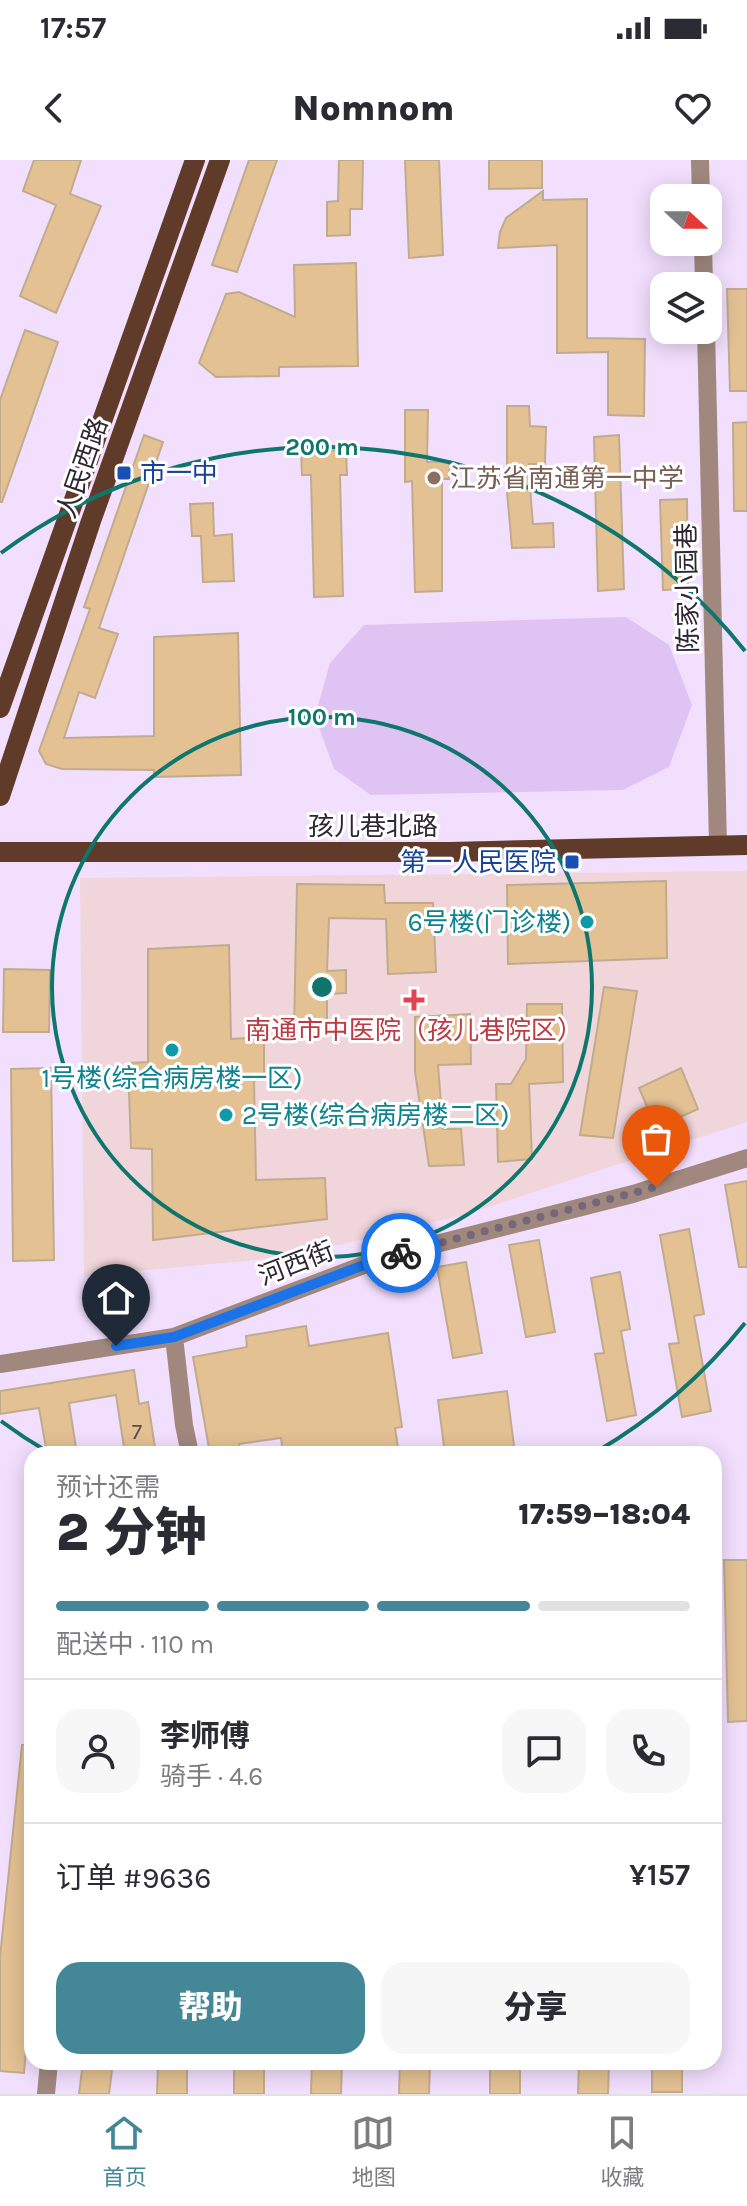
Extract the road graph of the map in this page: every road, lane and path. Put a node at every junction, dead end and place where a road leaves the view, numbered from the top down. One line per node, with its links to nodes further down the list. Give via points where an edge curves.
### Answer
1 (195, 160): 6 (main road, 人民西路)
2 (220, 160): 7 (main road, 人民西路)
3 (700, 160): 4 (street)
4 (701, 184)
5 (706, 344): 8 (street, 陈家小园巷)
6 (0, 708)
7 (0, 796)
8 (718, 845): 9 (main road, 孩儿巷北路); 10 (main road, 孩儿巷北路, via 433,852)
9 (747, 845)
10 (0, 852)
11 (747, 1158): 12 (street, 河西街, via 633,1194 385,1257)
12 (174, 1337): 13 (street, 河西街); 14 (street)
13 (0, 1364)
14 (188, 1446)
15 (48, 2070): 16 (street)
16 (46, 2094)

